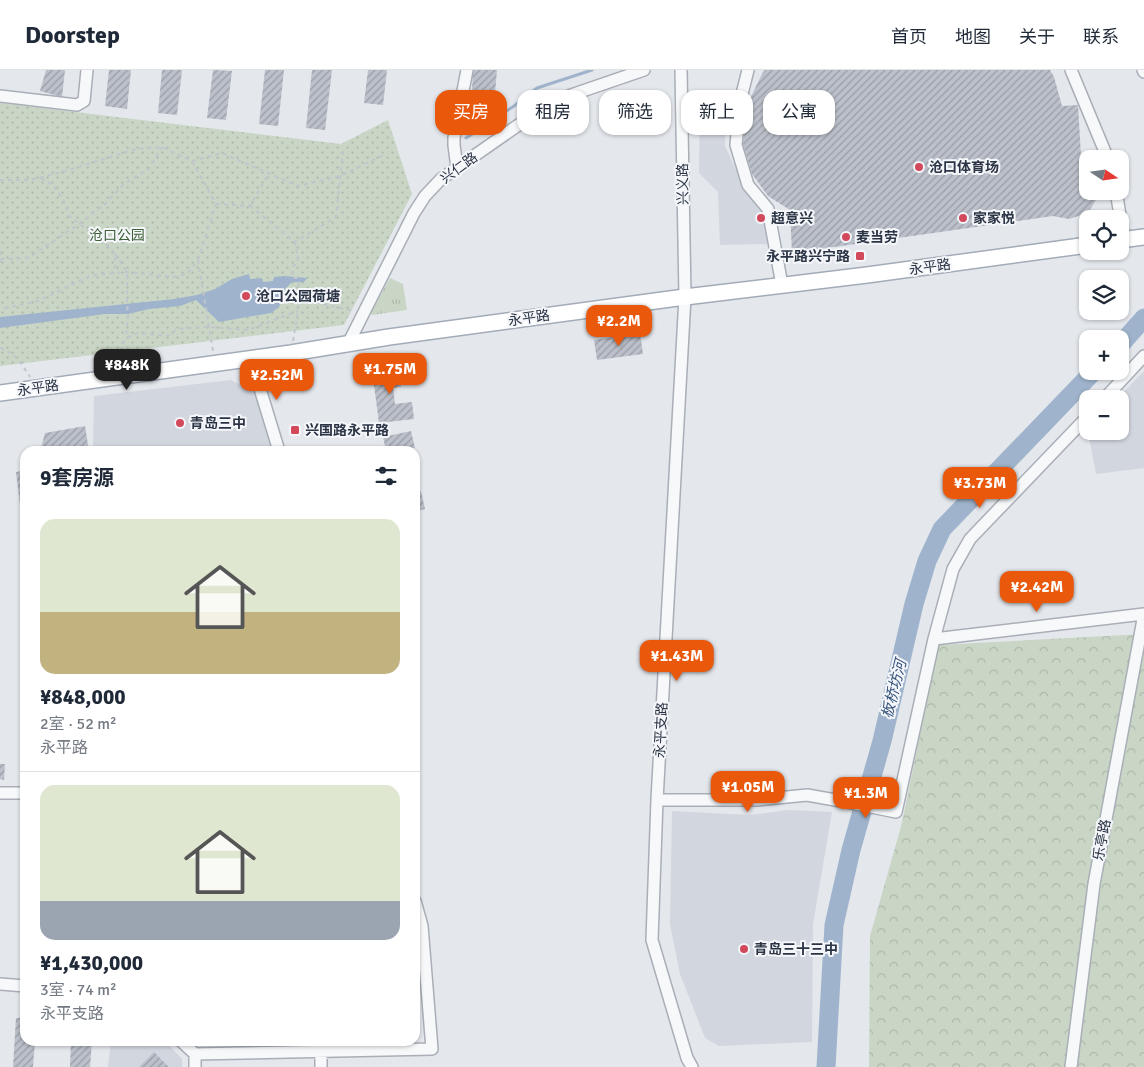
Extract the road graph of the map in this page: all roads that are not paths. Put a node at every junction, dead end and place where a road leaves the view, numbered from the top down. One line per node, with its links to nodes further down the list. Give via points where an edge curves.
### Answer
1 (87, 70): 7 (street, via 84,101 77,105)
2 (467, 70): 9 (street, via 454,138)
3 (644, 70): 9 (street, 兴仁路, via 556,102)
4 (748, 70): 13 (street, via 740,102 736,145 748,185 768,209)
5 (1071, 70): 8 (street)
6 (682, 71): 14 (street, 兴义路)
7 (0, 96)
8 (1104, 150)
9 (457, 168): 15 (street, 兴仁路, via 425,196)
10 (1144, 237): 11 (main road)
11 (1129, 239)
12 (1079, 246): 13 (main road, 永平路)
13 (782, 285): 14 (main road, 永平路)
14 (686, 297): 15 (main road, 永平路); 26 (street, 永平支路)
15 (348, 344): 17 (main road, 永平路)
16 (1144, 356): 18 (street)
17 (251, 358): 19 (main road, 永平路); 21 (street)
18 (1112, 390)
19 (0, 393)
20 (1079, 425): 23 (street, via 970,539 953,568)
21 (277, 446)
22 (1144, 614): 23 (street, 乐亭路); 36 (street, 乐亭路, via 1094,884)
23 (934, 639): 26 (street, via 896,812 807,795 757,800)
24 (0, 793): 25 (street)
25 (20, 793)
26 (657, 800): 35 (street, 永平支路, via 652,940)
27 (420, 936): 31 (street, via 432,1050)
28 (0, 984): 29 (street)
29 (20, 986)
30 (186, 1046): 32 (street)
31 (321, 1047): 32 (street); 34 (street)
32 (195, 1054): 33 (street)
33 (195, 1067)
34 (321, 1067)
35 (692, 1067)
36 (1071, 1067)

